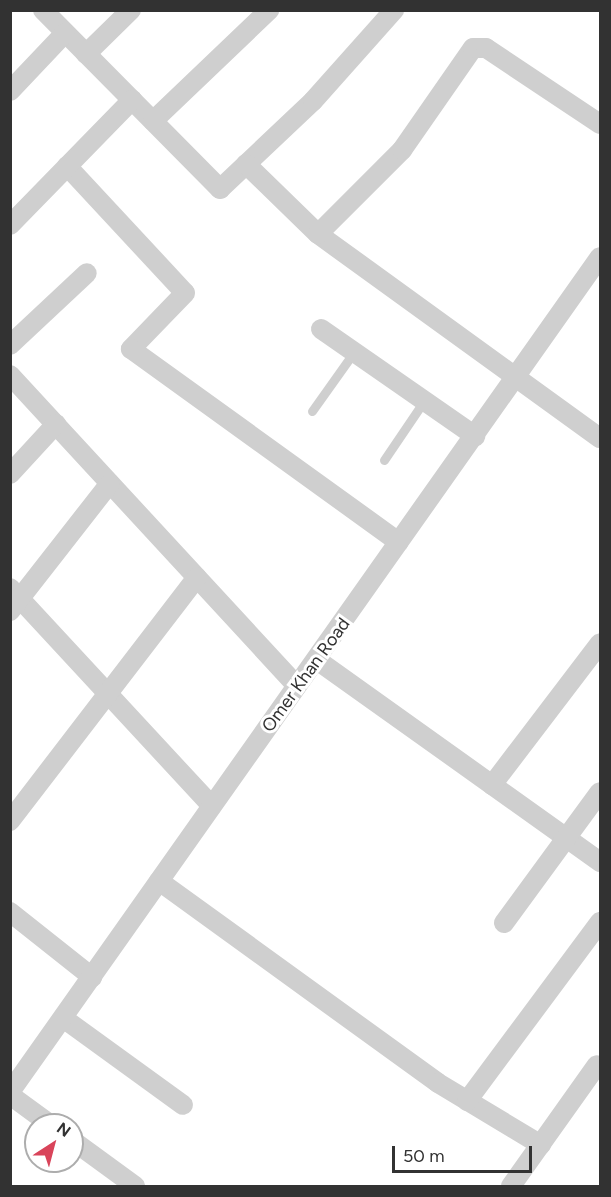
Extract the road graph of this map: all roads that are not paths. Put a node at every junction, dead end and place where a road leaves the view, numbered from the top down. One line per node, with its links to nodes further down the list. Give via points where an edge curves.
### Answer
1 (44, 10): 5 (street)
2 (131, 10): 6 (street)
3 (269, 10): 9 (street)
4 (394, 10): 11 (street, via 313,101)
5 (65, 33): 6 (street); 7 (street)
6 (86, 54): 8 (street)
7 (10, 91)
8 (132, 100): 9 (street); 12 (street)
9 (153, 121): 11 (street, via 220,189)
10 (600, 124): 14 (street, via 486,48 473,48 402,150)
11 (246, 164): 14 (street)
12 (67, 166): 13 (street); 30 (street, via 185,293 131,349)
13 (10, 225)
14 (318, 234): 21 (street)
15 (600, 257): 21 (street, Omer Khan Road)
16 (87, 273): 18 (street)
17 (321, 329): 19 (street)
18 (10, 345)
19 (354, 352): 22 (street); 23 (lane)
20 (10, 375): 24 (street)
21 (517, 378): 25 (street, Omer Khan Road); 26 (street)
22 (424, 401): 25 (street); 27 (lane)
23 (312, 411)
24 (56, 424): 28 (street); 29 (street)
25 (475, 436): 30 (street, Omer Khan Road)
26 (600, 438)
27 (384, 460)
28 (10, 474)
29 (110, 483): 31 (street); 32 (street)
30 (399, 542): 34 (street, Omer Khan Road)
31 (197, 577): 35 (street); 36 (street)
32 (14, 599): 36 (street)
33 (600, 643): 37 (street)
34 (317, 660): 35 (street, Omer Khan Road); 37 (street)
35 (297, 686): 39 (street, Omer Khan Road)
36 (107, 694): 39 (street); 40 (street)
37 (492, 785): 41 (street)
38 (600, 792): 41 (street)
39 (212, 806): 43 (street, Omer Khan Road)
40 (10, 821)
41 (567, 838): 42 (street); 46 (street)
42 (600, 862)
43 (159, 881): 47 (street, Omer Khan Road); 51 (street)
44 (10, 912): 47 (street)
45 (600, 922): 51 (street)
46 (504, 923)
47 (92, 977): 48 (street, Omer Khan Road)
48 (63, 1018): 50 (street, Omer Khan Road); 52 (street)
49 (597, 1065): 54 (street)
50 (10, 1094): 53 (street)
51 (467, 1101): 54 (street)
52 (183, 1105)
53 (35, 1113)
54 (542, 1145): 57 (street)
55 (84, 1149): 56 (street)
56 (135, 1186)
57 (511, 1186)

